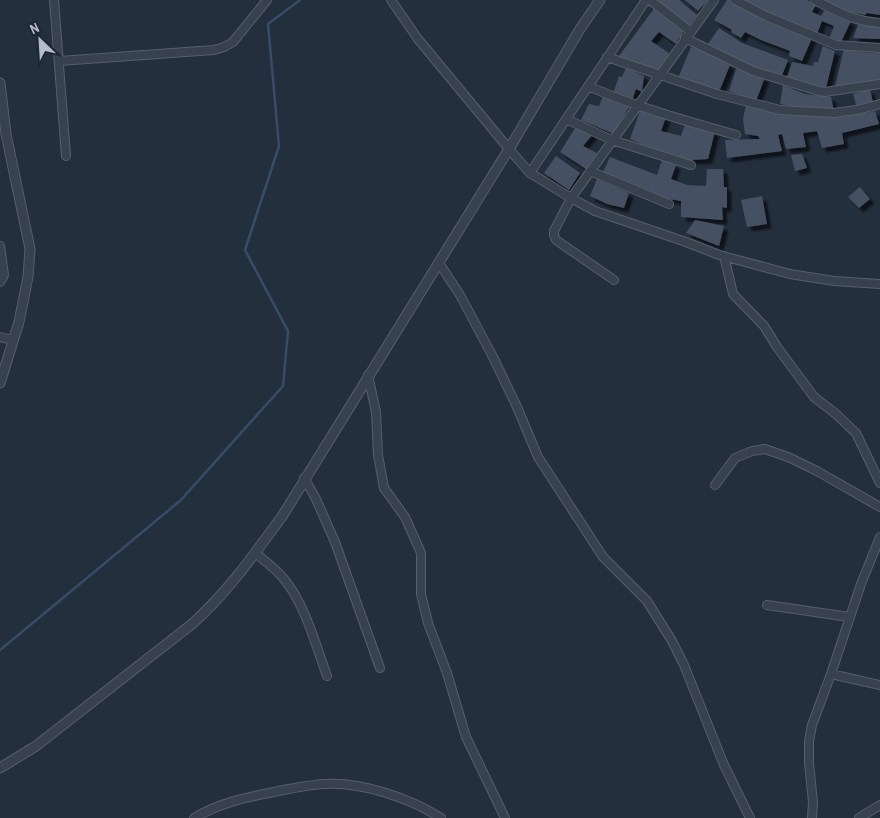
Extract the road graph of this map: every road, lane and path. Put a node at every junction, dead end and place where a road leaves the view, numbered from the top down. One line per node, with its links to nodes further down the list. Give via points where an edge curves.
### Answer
1 (54, 0): 15 (street)
2 (268, 0): 15 (street, via 233,42 219,49)
3 (391, 0): 25 (street, via 418,39)
4 (600, 0): 25 (street)
5 (646, 0): 14 (street)
6 (650, 0): 11 (street)
7 (714, 0): 11 (street)
8 (735, 0): 13 (street, via 836,45)
9 (815, 0): 10 (street, via 849,18)
10 (880, 23)
11 (690, 31): 12 (street)
12 (685, 38): 16 (street); 18 (street, via 753,71 819,91)
13 (880, 48)
14 (608, 57): 16 (street); 19 (street)
15 (59, 61): 26 (street)
16 (659, 75): 20 (street, via 780,110 834,113); 21 (street)
17 (0, 83): 39 (street, via 6,134 30,250 28,277)
18 (880, 84)
19 (588, 86): 21 (street); 22 (street)
20 (880, 104)
21 (637, 105): 23 (street); 24 (street)
22 (566, 119): 24 (street); 29 (street)
23 (736, 135)
24 (612, 140): 27 (street); 28 (street)
25 (509, 149): 29 (street); 34 (street)
26 (66, 156)
27 (691, 165)
28 (590, 171): 30 (street); 31 (street)
29 (530, 173): 30 (street)
30 (571, 198): 33 (street, via 595,211); 35 (street, via 554,235 556,240)
31 (669, 204)
32 (0, 246): 36 (street, via 4,274)
33 (724, 256): 37 (street, via 790,274); 43 (street, via 733,294 764,326 814,397 856,433)
34 (439, 263): 40 (street); 61 (street, via 493,356 538,457 603,557 647,601 672,641)
35 (614, 280)
36 (0, 282)
37 (880, 284)
38 (0, 337): 39 (street)
39 (13, 340): 41 (street)
40 (368, 375): 42 (street); 60 (street, via 376,412 378,455 384,488 405,517 421,553 421,594 428,623 466,737)
41 (0, 382)
42 (304, 478): 47 (street, via 283,515); 52 (street, via 335,542)
43 (880, 483)
44 (715, 485): 45 (street, via 735,458 765,449 817,471)
45 (880, 507)
46 (880, 537): 48 (street)
47 (255, 553): 54 (street, via 284,579 292,591 308,623); 56 (street, via 212,606 192,624 36,746)
48 (872, 557): 49 (street); 51 (street)
49 (880, 560)
50 (767, 605): 51 (street)
51 (849, 617): 53 (street)
52 (380, 668)
53 (832, 674): 55 (street); 62 (street, via 809,741)
54 (327, 676)
55 (880, 685)
56 (0, 768)
57 (880, 805): 63 (street)
58 (194, 818): 59 (street, via 245,797 328,784 367,788 410,802)
59 (441, 818)
60 (505, 818)
61 (750, 818)
62 (812, 818)
63 (859, 818)

